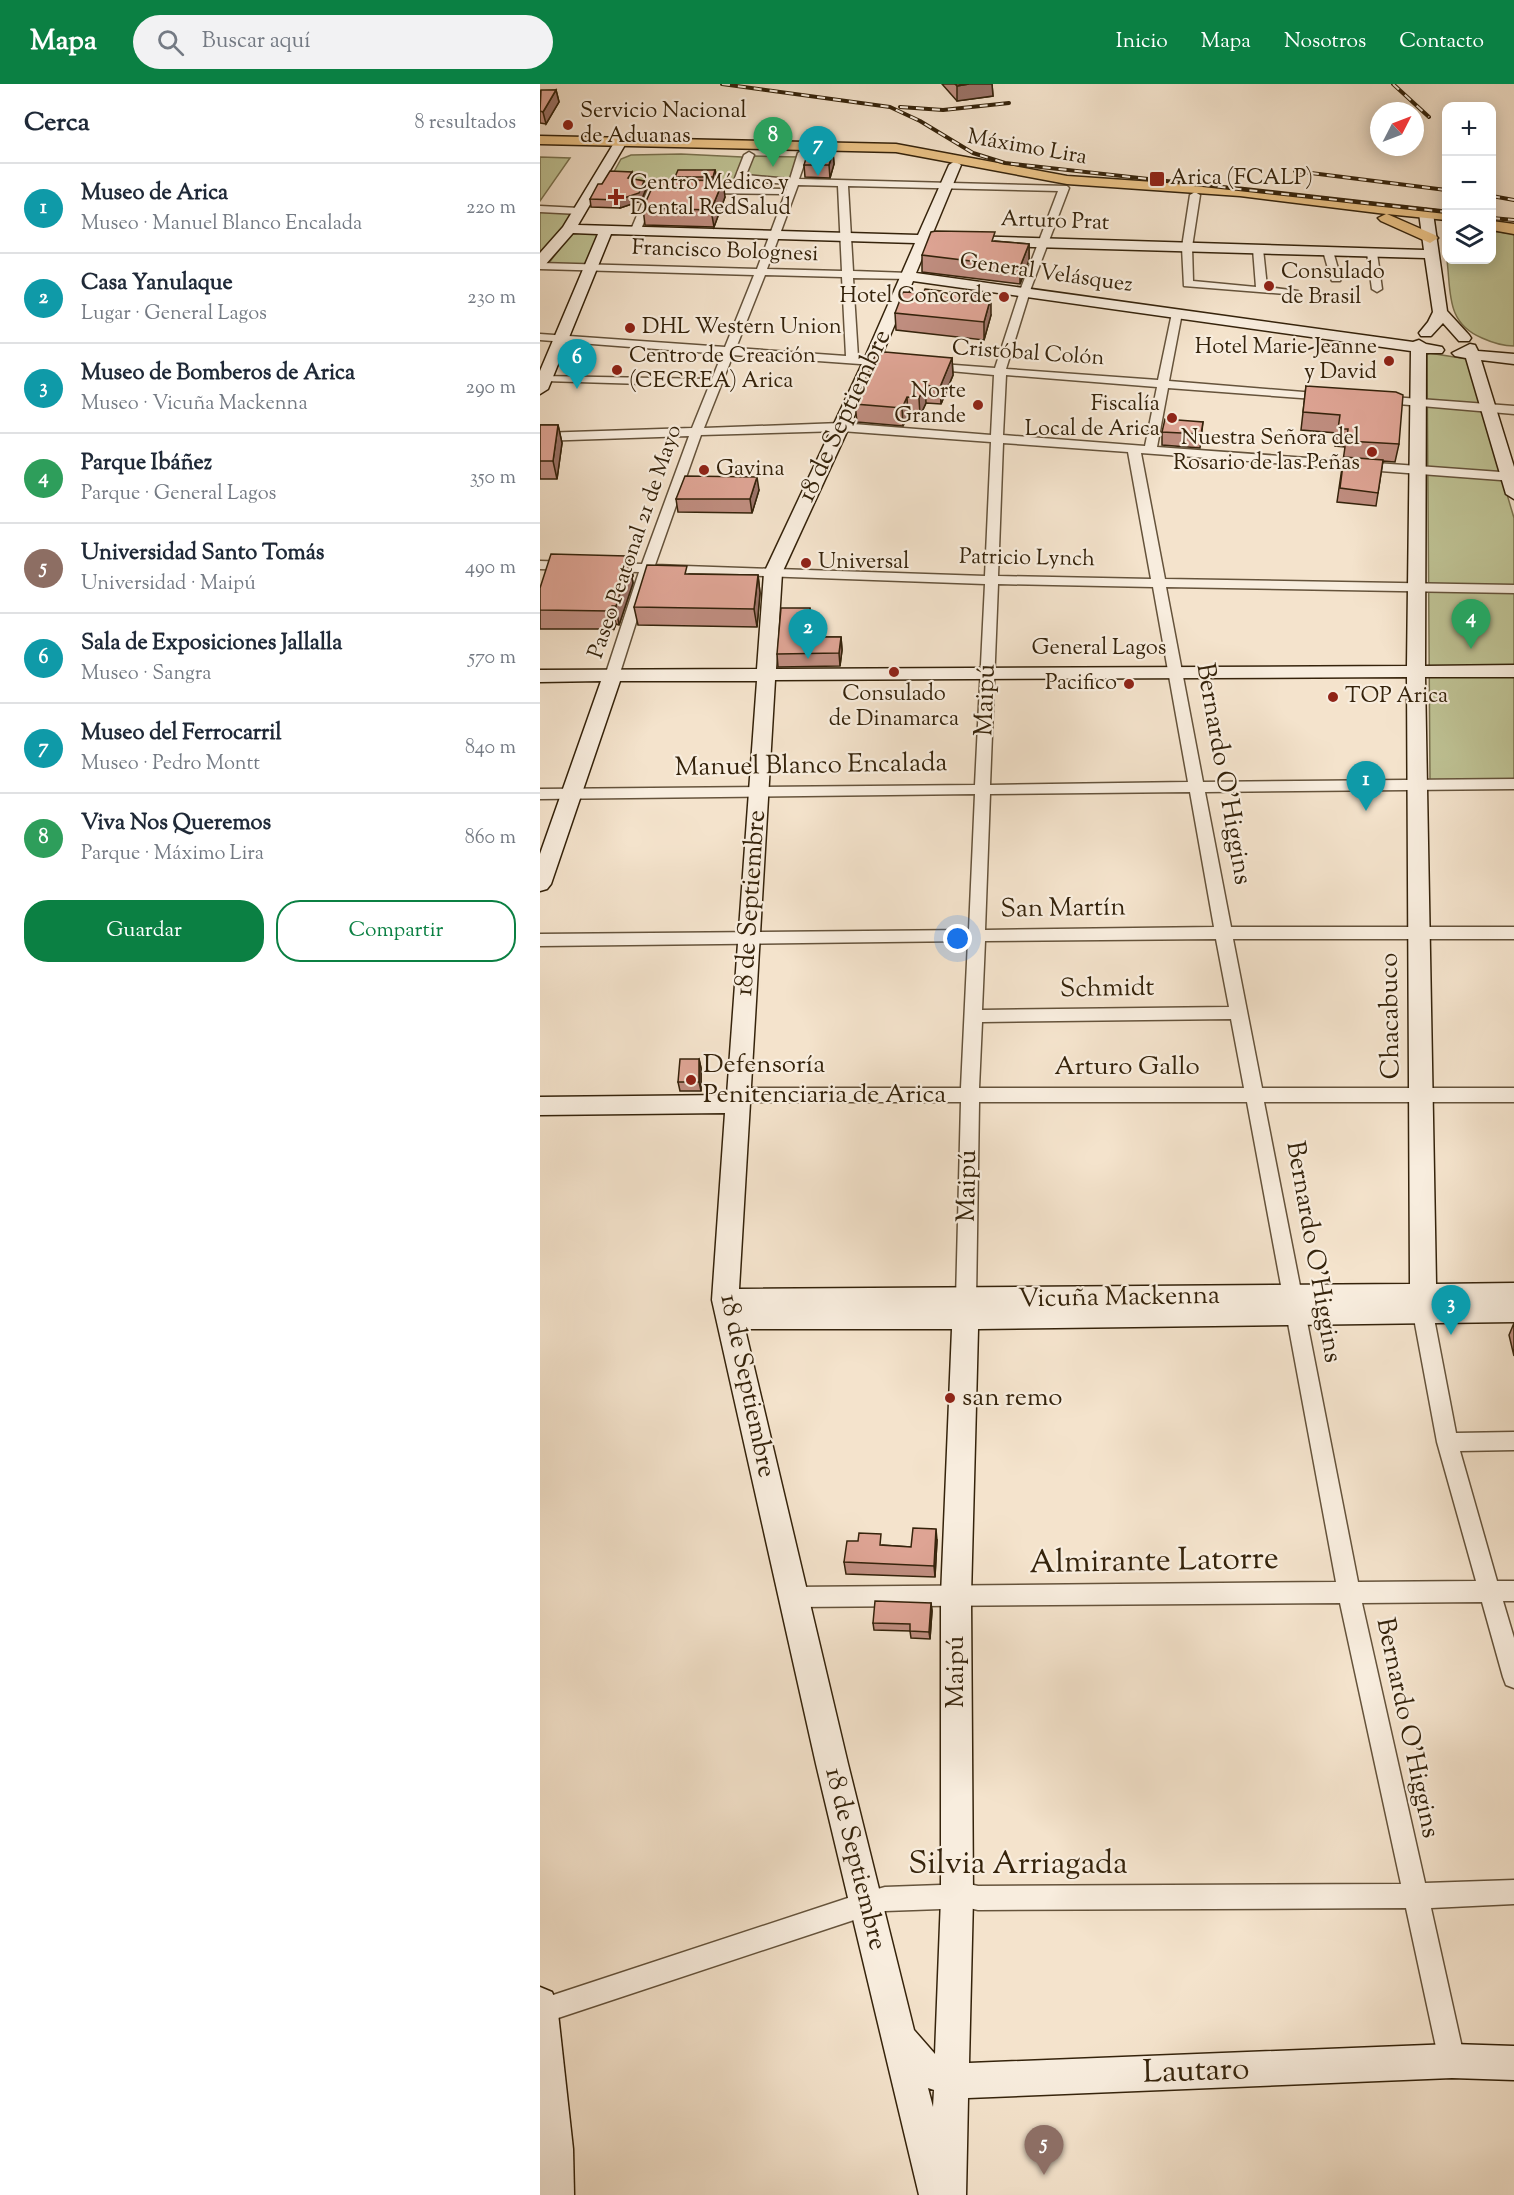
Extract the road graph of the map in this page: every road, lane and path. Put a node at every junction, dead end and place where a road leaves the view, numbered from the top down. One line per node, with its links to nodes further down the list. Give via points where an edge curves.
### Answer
1 (540, 141): 2 (main road)
2 (617, 148): 3 (main road, Máximo Lira); 4 (main road); 16 (street); 18 (main road, Máximo Lira, via 907,149 1066,180 1240,192)
3 (697, 152): 5 (main road, Máximo Lira); 6 (main road, Máximo Lira)
4 (540, 153)
5 (803, 153): 6 (main road, Máximo Lira); 7 (main road, Máximo Lira, via 898,156); 8 (street, Paseo Peatonal 21 de Mayo)
6 (749, 155): 8 (street, via 740,182)
7 (956, 165): 10 (street, 18 de Septiembre); 11 (main road, Máximo Lira)
8 (789, 183): 9 (street); 13 (street, via 780,192); 28 (street, Paseo Peatonal 21 de Mayo)
9 (843, 183): 10 (street); 29 (street)
10 (947, 185): 11 (street); 30 (street, 18 de Septiembre)
11 (1064, 188): 14 (main road, Máximo Lira); 31 (street, Maipú)
12 (664, 189): 27 (street, via 652,189)
13 (688, 190)
14 (1195, 195): 17 (main road, Máximo Lira); 33 (street)
15 (540, 209): 16 (street)
16 (579, 211): 25 (street)
17 (1368, 212): 18 (main road, Máximo Lira); 32 (main road, via 1420,232)
18 (1426, 216): 19 (main road); 20 (main road); 32 (street)
19 (1442, 216)
20 (1442, 219)
21 (1496, 222): 22 (main road)
22 (1514, 224)
23 (1496, 227): 24 (main road)
24 (1514, 229)
25 (569, 230): 26 (street, Arturo Prat); 37 (street)
26 (606, 231): 27 (street, Arturo Prat); 38 (street)
27 (635, 232): 28 (street, Arturo Prat)
28 (775, 236): 29 (street, Arturo Prat); 39 (street, Paseo Peatonal 21 de Mayo)
29 (846, 238): 30 (street, Arturo Prat); 40 (street)
30 (925, 239): 31 (street, Arturo Prat); 41 (street, 18 de Septiembre)
31 (1042, 242): 33 (street, Arturo Prat); 45 (street, Maipú)
32 (1431, 246): 36 (street, Arturo Prat); 47 (street)
33 (1187, 247): 34 (street, Arturo Prat); 44 (street, via 1188,284)
34 (1258, 249): 35 (street, Arturo Prat); 44 (street)
35 (1329, 251): 36 (street, Arturo Prat); 42 (street)
36 (1372, 253): 43 (street)
37 (540, 264): 38 (street, Francisco Bolognesi)
38 (590, 268): 39 (street, Francisco Bolognesi); 50 (street)
39 (762, 273): 40 (street, Francisco Bolognesi); 53 (street, Paseo Peatonal 21 de Mayo)
40 (848, 275): 41 (street, Francisco Bolognesi); 56 (street)
41 (909, 276): 45 (street, General Velásquez); 56 (street, 18 de Septiembre)
42 (1336, 279)
43 (1377, 289)
44 (1262, 290): 46 (street)
45 (1025, 292): 48 (street, General Velásquez); 57 (street, Maipú)
46 (1294, 293)
47 (1440, 312): 51 (street); 52 (street)
48 (1177, 313): 51 (street, General Velásquez); 60 (street)
49 (540, 337): 50 (street, Cristóbal Colón)
50 (561, 338): 53 (street, Cristóbal Colón); 58 (street)
51 (1422, 342): 52 (street, via 1443,351); 52 (street, via 1448,334); 63 (street, Chacabuco)
52 (1468, 344): 54 (street); 55 (street); 64 (street)
53 (729, 351): 56 (street, Cristóbal Colón); 59 (street, Paseo Peatonal 21 de Mayo)
54 (1514, 353)
55 (1514, 359)
56 (861, 361): 57 (street, Cristóbal Colón); 66 (street, 18 de Septiembre)
57 (1000, 371): 60 (street, Cristóbal Colón); 69 (street, Maipú)
58 (542, 383): 59 (street)
59 (716, 383): 67 (street, Paseo Peatonal 21 de Mayo)
60 (1163, 384): 61 (street, Cristóbal Colón); 71 (street)
61 (1337, 397)
62 (1372, 400): 63 (street)
63 (1419, 404): 64 (street); 72 (street, Chacabuco)
64 (1488, 409): 65 (street); 73 (street)
65 (1514, 410)
66 (841, 427): 67 (street); 69 (street); 77 (street, 18 de Septiembre)
67 (697, 431): 68 (street); 76 (street, Paseo Peatonal 21 de Mayo)
68 (540, 437)
69 (998, 438): 70 (street); 78 (street, Maipú)
70 (1134, 449): 71 (street); 79 (street, Bernardo O'Higgins)
71 (1150, 450): 72 (street)
72 (1418, 470): 73 (street); 80 (street, Chacabuco)
73 (1511, 477): 74 (street)
74 (1514, 494)
75 (540, 565): 76 (street, Patricio Lynch)
76 (645, 568): 77 (street, Patricio Lynch); 88 (street, Paseo Peatonal 21 de Mayo)
77 (773, 573): 78 (street, Patricio Lynch); 86 (street, 18 de Septiembre)
78 (990, 580): 79 (street, Patricio Lynch); 85 (street, Maipú)
79 (1159, 583): 80 (street, Patricio Lynch); 84 (street, Bernardo O'Higgins)
80 (1417, 588): 81 (street, Patricio Lynch); 83 (street, Chacabuco)
81 (1514, 589)
82 (1514, 671): 83 (street, General Lagos)
83 (1416, 672): 84 (street, General Lagos); 90 (street, Chacabuco)
84 (1176, 673): 85 (street, General Lagos); 91 (street, Bernardo O'Higgins)
85 (987, 674): 86 (street, General Lagos); 92 (street, Maipú)
86 (766, 675): 88 (street, General Lagos); 93 (street, 18 de Septiembre)
87 (540, 676): 88 (street, General Lagos)
88 (612, 676): 94 (street)
89 (1514, 784): 90 (street, Manuel Blanco Encalada)
90 (1418, 785): 91 (street, Manuel Blanco Encalada); 98 (street, Chacabuco)
91 (1197, 787): 92 (street, Manuel Blanco Encalada); 97 (street, Bernardo O'Higgins)
92 (983, 788): 93 (street, Manuel Blanco Encalada); 100 (street, Maipú)
93 (759, 791): 94 (street, Manuel Blanco Encalada); 101 (street, 18 de Septiembre)
94 (571, 793): 95 (street, Manuel Blanco Encalada); 96 (street)
95 (540, 794)
96 (540, 884)
97 (1225, 933): 98 (street, San Martín); 100 (street, San Martín); 103 (street, Bernardo O'Higgins)
98 (1419, 933): 99 (street, San Martín); 108 (street, Chacabuco)
99 (1514, 933)
100 (978, 936): 101 (street, San Martín); 104 (street, Maipú)
101 (749, 938): 102 (street, San Martín); 109 (street, 18 de Septiembre)
102 (540, 940)
103 (1240, 1013): 104 (street, Schmidt); 107 (street, Bernardo O'Higgins)
104 (974, 1016): 105 (street, Maipú)
105 (970, 1095): 107 (street, Arturo Gallo); 109 (street, Arturo Gallo); 115 (street, Maipú)
106 (1514, 1095): 108 (street, Arturo Gallo)
107 (1256, 1096): 108 (street, Arturo Gallo); 113 (street, Bernardo O'Higgins)
108 (1421, 1096): 112 (street, Chacabuco)
109 (739, 1099): 110 (street, Arturo Gallo); 114 (street, 18 de Septiembre)
110 (540, 1106)
111 (1514, 1294): 112 (street, Vicuña Mackenna)
112 (1423, 1303): 113 (street, Vicuña Mackenna); 116 (street, Vicuña Mackenna); 118 (street, Chacabuco)
113 (1293, 1305): 115 (street, Vicuña Mackenna); 121 (street, Bernardo O'Higgins)
114 (727, 1309): 115 (street, Vicuña Mackenna); 123 (street, 18 de Septiembre)
115 (966, 1309): 122 (street, Maipú)
116 (1514, 1311)
117 (1514, 1441): 118 (street)
118 (1447, 1442): 119 (street, Chacabuco)
119 (1489, 1591): 120 (street, Almirante Latorre); 121 (street, Almirante Latorre); 124 (street, Chacabuco)
120 (1514, 1591)
121 (1348, 1592): 122 (street, Almirante Latorre); 126 (street, Bernardo O'Higgins)
122 (956, 1596): 123 (street, Almirante Latorre); 127 (street, Maipú)
123 (794, 1597): 128 (street, 18 de Septiembre)
124 (1514, 1677)
125 (1514, 1892): 126 (street, Silvia Arriagada)
126 (1414, 1896): 127 (street, Silvia Arriagada); 131 (street, Bernardo O'Higgins)
127 (957, 1898): 128 (street, Silvia Arriagada, via 885,1899); 133 (street, Maipú)
128 (866, 1904): 129 (street, Silvia Arriagada); 130 (street, 18 de Septiembre)
129 (541, 2008): 134 (street)
130 (898, 2035): 133 (street, Lautaro, via 916,2062); 135 (street, 18 de Septiembre)
131 (1452, 2061): 132 (street, Lautaro); 133 (street, Lautaro)
132 (1514, 2063)
133 (951, 2080): 136 (street, Maipú)
134 (556, 2195)
135 (937, 2195)
136 (948, 2195)

